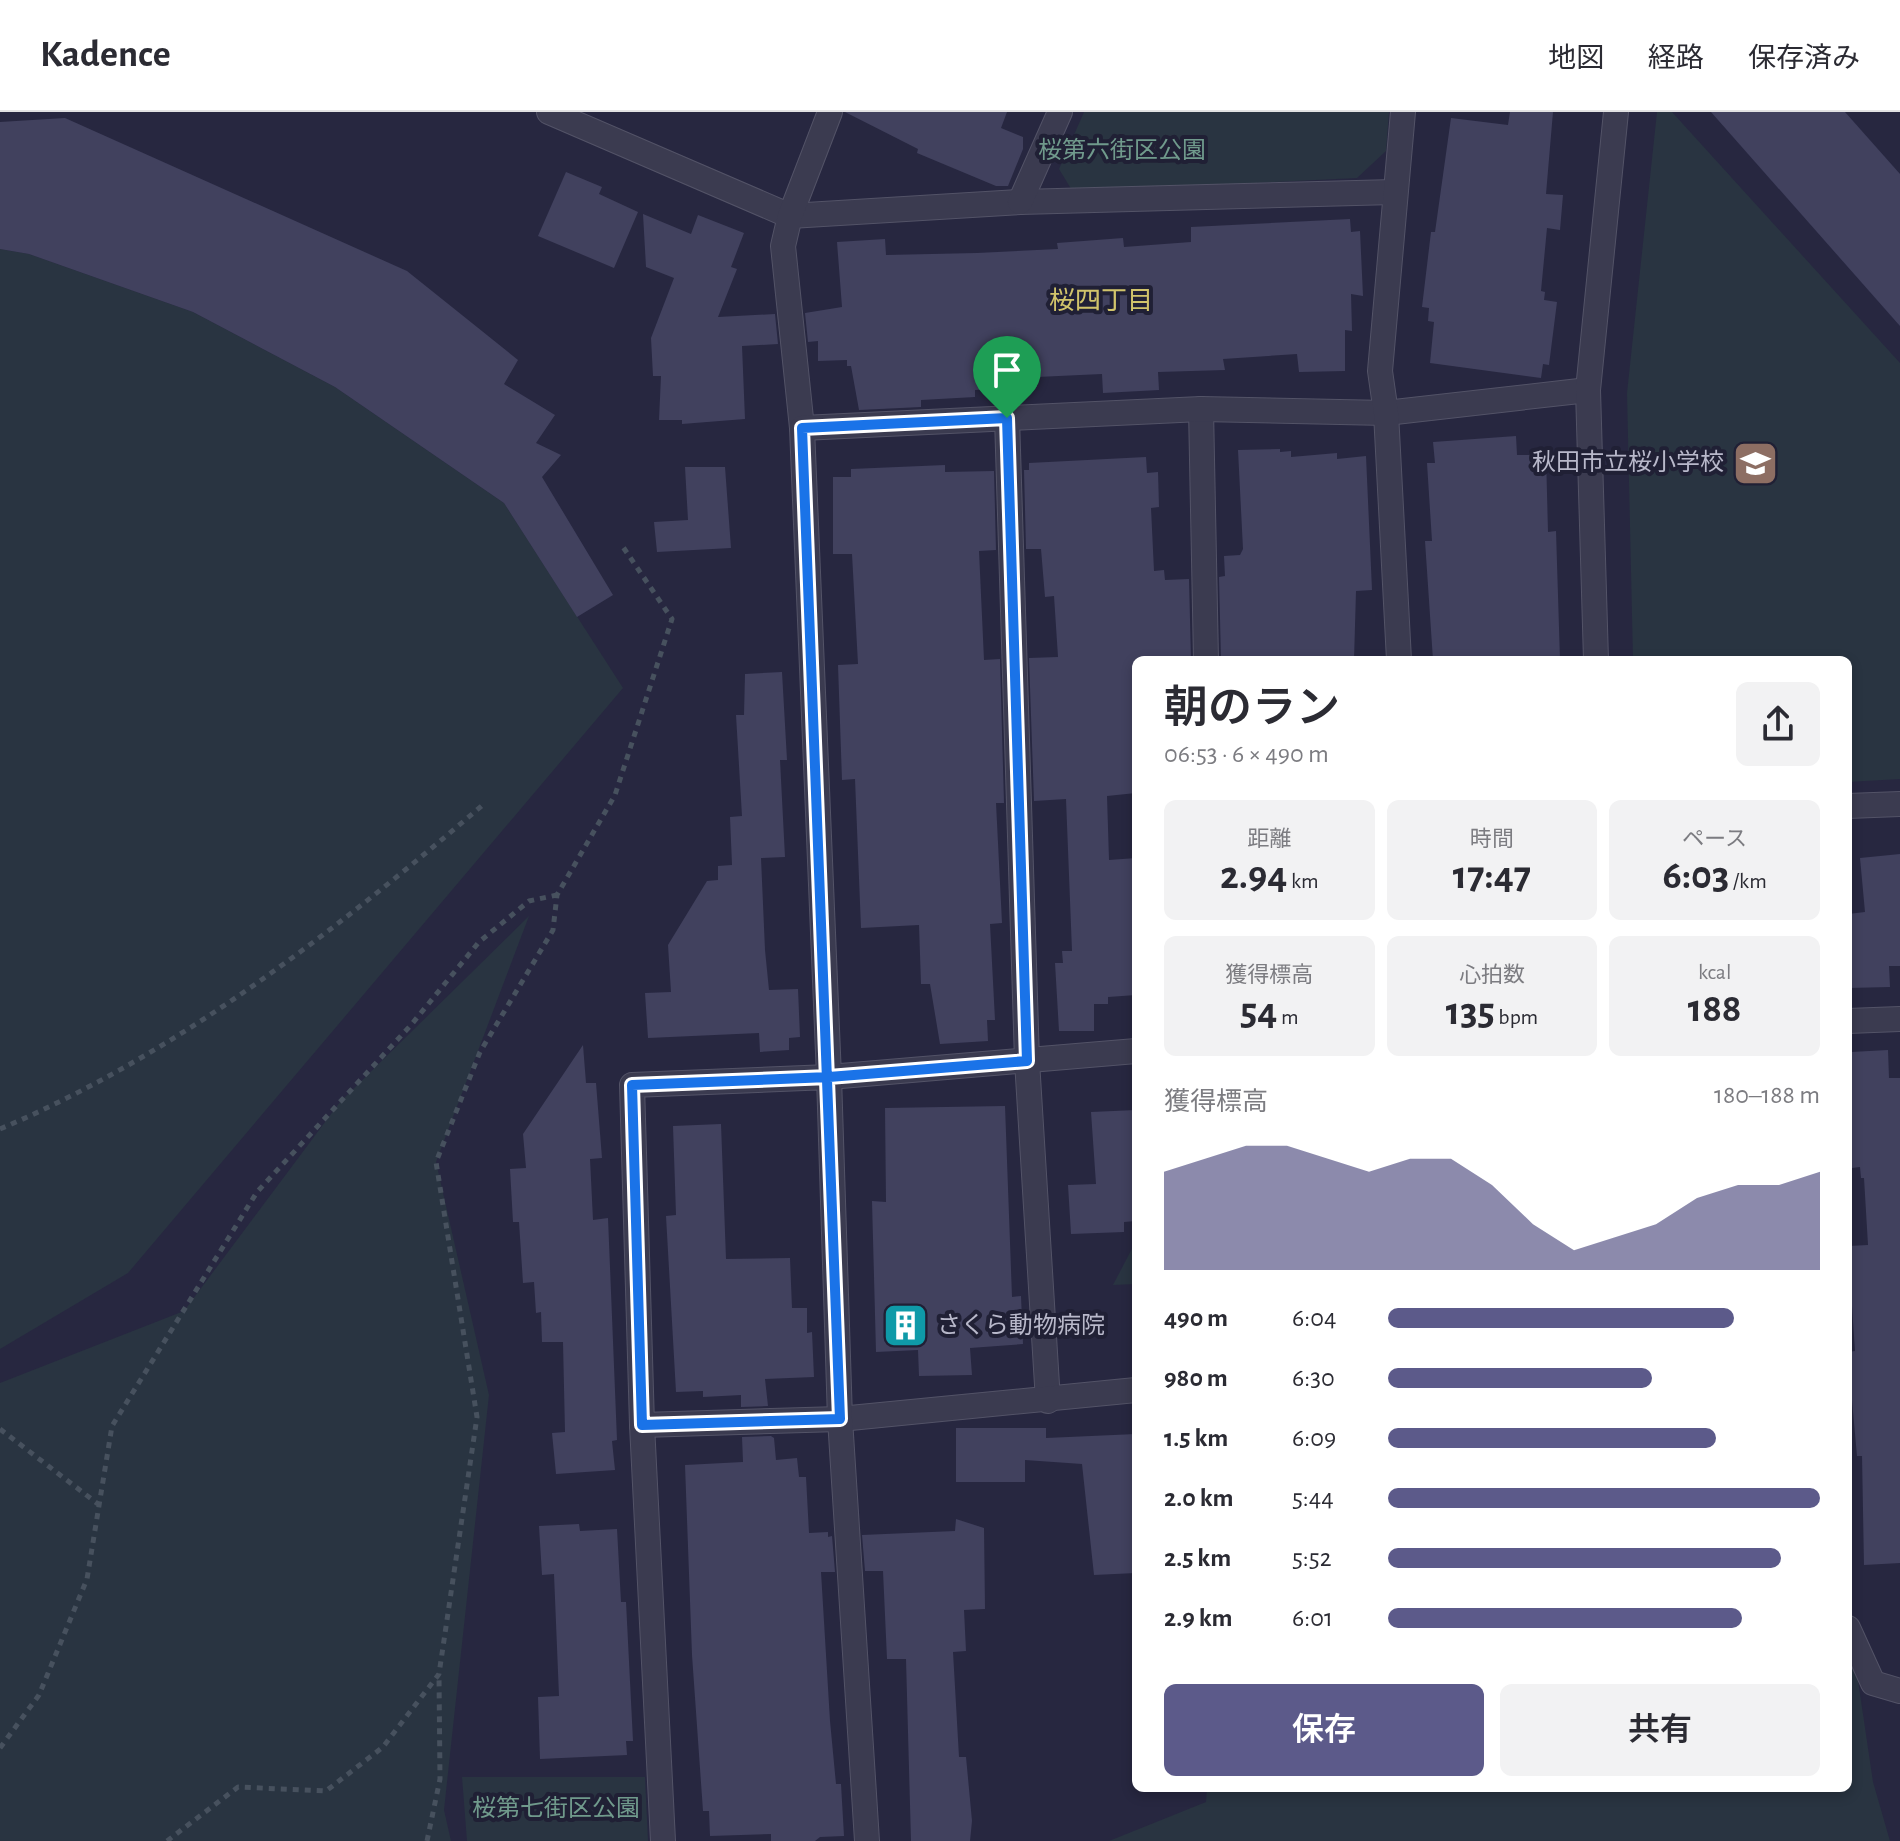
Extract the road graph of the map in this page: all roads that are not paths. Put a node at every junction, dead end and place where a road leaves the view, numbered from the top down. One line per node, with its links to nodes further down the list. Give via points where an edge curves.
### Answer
1 (549, 112): 6 (street)
2 (830, 112): 9 (street)
3 (1060, 112): 8 (street)
4 (1403, 112): 7 (street)
5 (1616, 112): 10 (street)
6 (584, 119): 9 (street)
7 (1394, 192): 8 (street); 12 (street, via 1380,371)
8 (1020, 202): 9 (street)
9 (790, 216): 14 (street, via 783,246)
10 (1588, 390): 12 (street); 17 (street)
11 (1201, 409): 12 (street); 13 (street); 15 (street)
12 (1386, 413): 16 (street)
13 (1007, 418): 14 (street); 23 (street)
14 (802, 428): 24 (street)
15 (1206, 656)
16 (1399, 656)
17 (1596, 656)
18 (1900, 804): 19 (street)
19 (1852, 806)
20 (1900, 1019): 21 (street)
21 (1852, 1021)
22 (1132, 1051): 23 (street)
23 (1027, 1061): 24 (street); 26 (street)
24 (829, 1077): 27 (street); 28 (street, via 632,1085)
25 (1132, 1390): 26 (street)
26 (1048, 1401): 27 (street)
27 (840, 1419): 28 (street); 32 (street)
28 (642, 1425): 31 (street)
29 (1852, 1637): 30 (street, via 1873,1683)
30 (1900, 1691)
31 (663, 1841)
32 (867, 1841)

